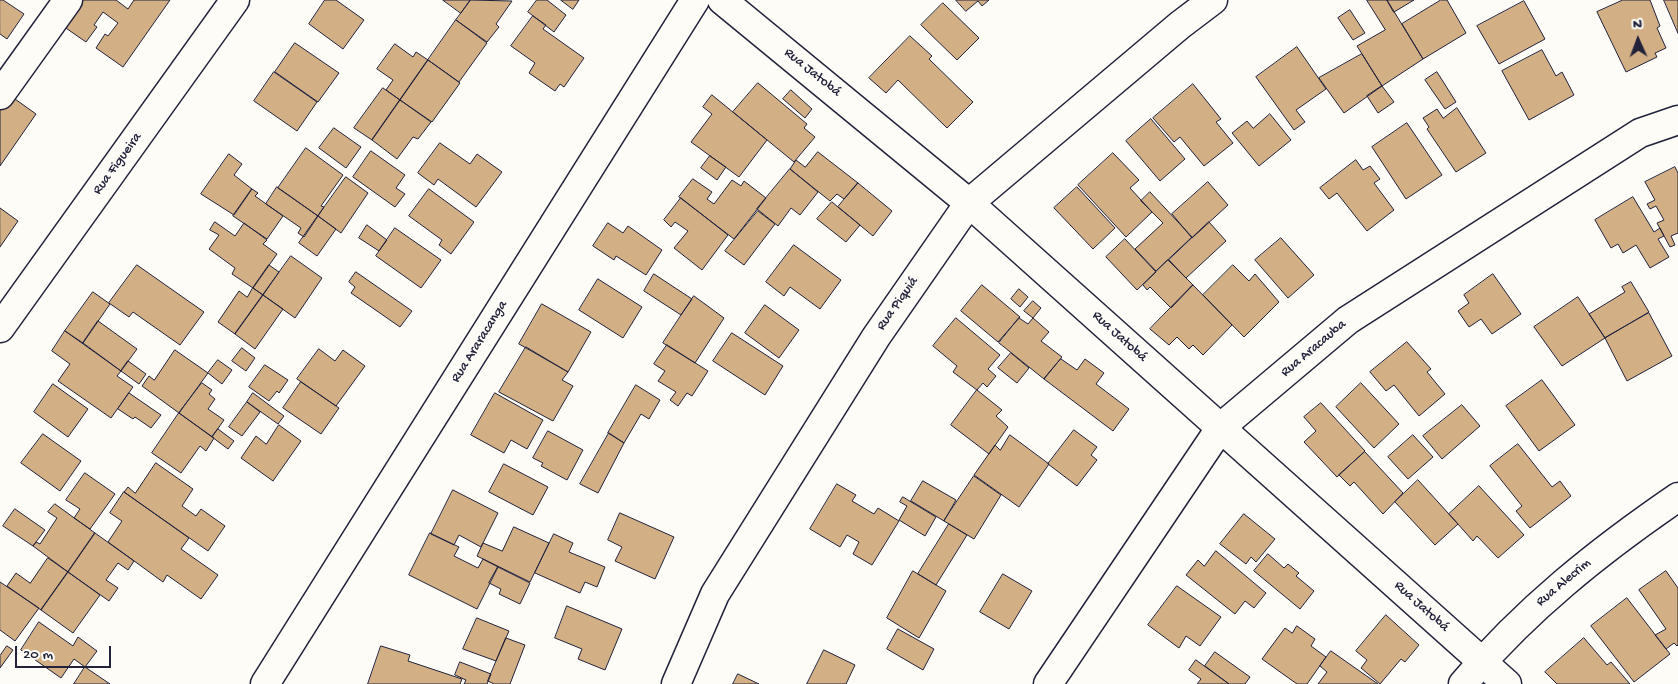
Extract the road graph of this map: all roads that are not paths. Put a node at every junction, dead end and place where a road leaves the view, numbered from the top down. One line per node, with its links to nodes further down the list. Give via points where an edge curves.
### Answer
1 (68, 0): 6 (street)
2 (236, 0): 9 (street, Rua Figueira)
3 (695, 0): 13 (street, Rua Araracanga)
4 (722, 0): 8 (street, Rua Jatobá)
5 (1213, 0): 8 (street, Rua Piquiá)
6 (0, 95)
7 (1678, 120): 10 (street, Rua Aracauba, via 1640,133 1348,320)
8 (970, 203): 10 (street, Rua Jatobá); 14 (street, Rua Piquiá, via 876,337 715,594)
9 (0, 328)
10 (1220, 427): 12 (street, Rua Jatobá); 15 (street, Rua Aracauba)
11 (1678, 497): 12 (street, Rua Alecrim, via 1583,566 1527,615)
12 (1482, 662): 16 (street, Rua Alecrim); 17 (street, Rua Jatobá)
13 (265, 684)
14 (676, 684)
15 (1048, 684)
16 (1463, 684)
17 (1507, 684)

